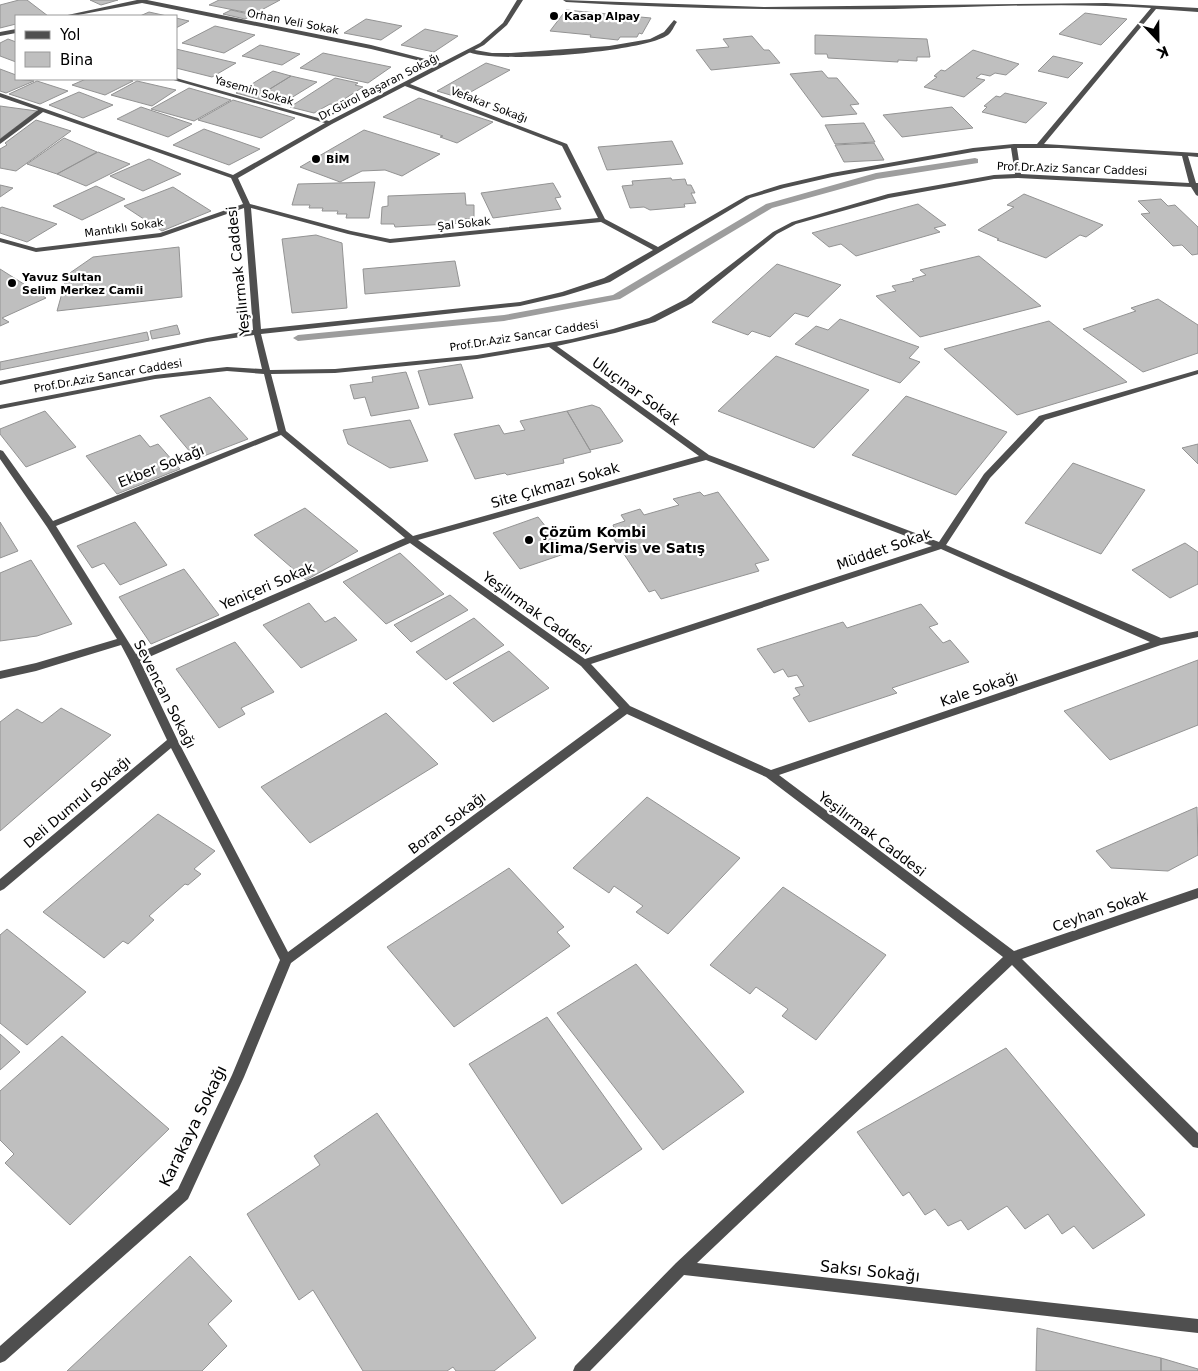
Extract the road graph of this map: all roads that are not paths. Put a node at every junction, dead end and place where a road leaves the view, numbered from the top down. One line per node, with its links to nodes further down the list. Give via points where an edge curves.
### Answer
1 (148, 0): 4 (street)
2 (520, 0): 14 (street, Dr.Gürol Başaran Sokağı, via 505,24)
3 (566, 0): 5 (street, via 660,7 781,10)
4 (139, 2): 8 (street); 15 (street, Orhan Veli Sokak, via 371,47)
5 (1118, 2): 6 (street)
6 (1154, 8): 7 (street); 23 (street)
7 (1198, 10)
8 (71, 15)
9 (674, 22): 14 (street, via 666,34 656,38 598,49 494,55)
10 (15, 30): 11 (street)
11 (9, 33): 12 (street); 13 (street)
12 (0, 34)
13 (15, 35)
14 (469, 51): 15 (street, Dr.Gürol Başaran Sokağı)
15 (443, 65): 17 (street, Dr.Gürol Başaran Sokağı)
16 (177, 80): 20 (street, Yasemin Sokak)
17 (407, 84): 20 (street, Dr.Gürol Başaran Sokağı); 31 (street, Vefakar Sokağı, via 565,145)
18 (0, 95): 19 (street)
19 (42, 110): 21 (street); 27 (street)
20 (330, 123): 27 (street, Dr.Gürol Başaran Sokağı)
21 (0, 142)
22 (1014, 146): 23 (street, Prof.Dr.Aziz Sancar Caddesi); 26 (street); 33 (street, Prof.Dr.Aziz Sancar Caddesi, via 909,160 782,186 748,197)
23 (1039, 146): 24 (street, Prof.Dr.Aziz Sancar Caddesi)
24 (1184, 153): 25 (street, Prof.Dr.Aziz Sancar Caddesi); 28 (street)
25 (1198, 155)
26 (1018, 176): 28 (street, Prof.Dr.Aziz Sancar Caddesi); 35 (street, Prof.Dr.Aziz Sancar Caddesi, via 994,177 888,196 794,223 775,233 688,301 652,320 616,332)
27 (234, 177): 30 (street, Yeşilırmak Caddesi)
28 (1196, 185): 29 (street)
29 (1198, 194)
30 (247, 204): 31 (street, Şal Sokak, via 390,241); 32 (street, Mantıklı Sokak, via 161,235 36,250); 34 (street, Yeşilırmak Caddesi)
31 (602, 220): 33 (street)
32 (0, 240)
33 (659, 250): 34 (street, Prof.Dr.Aziz Sancar Caddesi, via 607,280 520,304)
34 (257, 332): 36 (street, Yeşilırmak Caddesi); 38 (street, Prof.Dr.Aziz Sancar Caddesi)
35 (551, 345): 36 (street, Prof.Dr.Aziz Sancar Caddesi, via 477,357 335,371); 42 (street, Uluçınar Sokak)
36 (267, 372): 39 (street, Prof.Dr.Aziz Sancar Caddesi, via 227,369 156,377); 40 (street, Yeşilırmak Caddesi)
37 (1198, 372): 45 (street, Müddet Sokak, via 1042,418 987,476)
38 (0, 383)
39 (0, 408)
40 (282, 432): 43 (street, Ekber Sokağı); 44 (street, Yeşilırmak Caddesi)
41 (0, 453): 43 (street, Sevencan Sokağı)
42 (706, 457): 44 (street, Site Çıkmazı Sokak); 45 (street, Uluçınar Sokak)
43 (51, 525): 47 (street, Sevencan Sokağı)
44 (411, 539): 49 (street, Yeniçeri Sokak); 50 (street, Yeşilırmak Caddesi)
45 (941, 546): 48 (street, Uluçınar Sokak); 50 (street, Müddet Sokak)
46 (1198, 634): 48 (street, Kale Sokağı)
47 (123, 641): 49 (street, Sevencan Sokağı); 51 (street)
48 (1160, 642): 54 (street, Kale Sokağı)
49 (134, 659): 53 (street, Sevencan Sokağı)
50 (584, 663): 52 (street, Yeşilırmak Caddesi)
51 (0, 675)
52 (626, 709): 54 (street, Yeşilırmak Caddesi); 58 (street, Boran Sokağı)
53 (173, 741): 55 (street, Deli Dumrul Sokağı); 58 (street, Sevencan Sokağı)
54 (770, 774): 57 (street, Yeşilırmak Caddesi)
55 (0, 886)
56 (1198, 893): 57 (street, Ceyhan Sokak)
57 (1012, 957): 59 (street, Yeşilırmak Caddesi); 60 (street)
58 (286, 960): 62 (street, Karakaya Sokağı, via 238,1077 183,1194)
59 (1198, 1142)
60 (681, 1268): 61 (street, Saksı Sokağı); 63 (street)
61 (1198, 1326)
62 (0, 1356)
63 (580, 1371)

